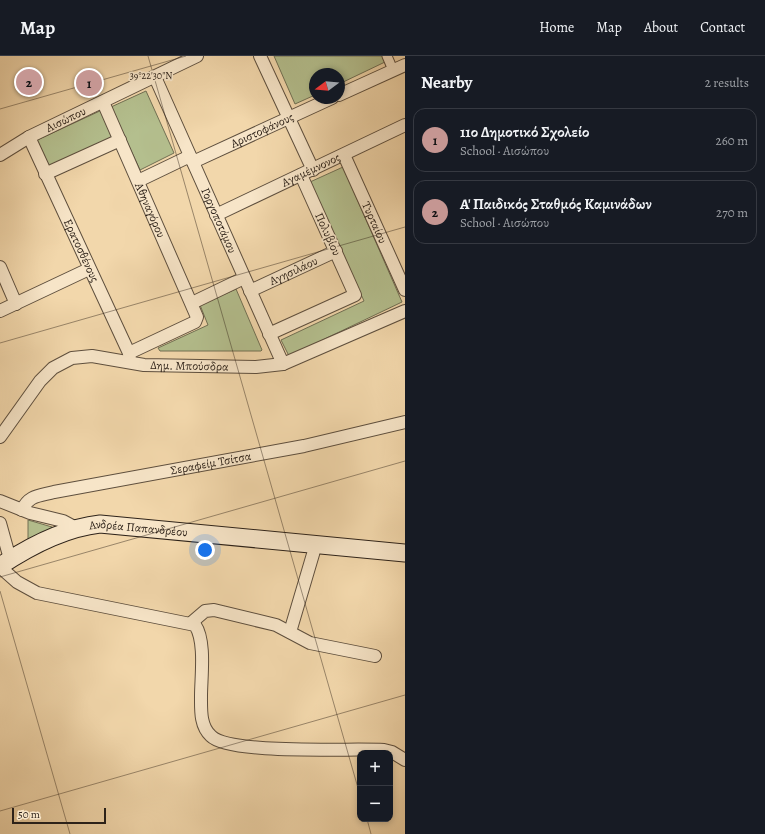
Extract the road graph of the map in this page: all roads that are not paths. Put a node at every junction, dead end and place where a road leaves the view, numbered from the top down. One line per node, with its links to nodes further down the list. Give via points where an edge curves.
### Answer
1 (197, 56): 6 (street, Αισώπου)
2 (260, 56): 10 (street)
3 (387, 56): 5 (street)
4 (405, 64): 5 (street)
5 (394, 70): 7 (street)
6 (155, 77): 8 (street, Αισώπου); 16 (street, Γοργοποτάμου)
7 (345, 92)
8 (103, 102): 12 (street, Αισώπου); 13 (street, Αθηναγόρου)
9 (319, 104): 10 (street, Αριστοφάνους)
10 (288, 118): 16 (street, Αριστοφάνους); 17 (street)
11 (405, 125): 14 (street, Αγαμέμνονος)
12 (29, 137): 15 (street, Αισώπου); 18 (street, Ερατοσθένους)
13 (120, 140): 18 (street); 20 (street, Αθηναγόρου)
14 (344, 155): 17 (street, Αγαμέμνονος); 26 (street, Τυρταίου)
15 (0, 156)
16 (191, 159): 20 (street, Αριστοφάνους); 21 (street, Γοργοποτάμου)
17 (313, 170): 19 (street, Αγαμέμνονος)
18 (45, 174): 24 (street, Ερατοσθένους)
19 (301, 175): 21 (street, Αγαμέμνονος); 22 (street, Πολυβίου)
20 (138, 181): 28 (street, Αθηναγόρου)
21 (216, 215): 25 (street, Γοργοποτάμου)
22 (336, 251): 27 (street, Αγησιλάου); 32 (street, Πολυβίου, via 355,293 353,297)
23 (0, 267): 29 (street)
24 (89, 269): 29 (street); 33 (street, Ερατοσθένους)
25 (244, 278): 27 (street, Γοργοποτάμου); 28 (street)
26 (405, 290)
27 (250, 291): 32 (street, Γοργοποτάμου)
28 (192, 303): 33 (street, Αθηναγόρου, via 197,320)
29 (16, 304): 31 (street)
30 (405, 310): 34 (street, Δημ. Μπούσδρα)
31 (0, 311)
32 (269, 334): 34 (street, Γοργοποτάμου)
33 (130, 358): 34 (street, Δημ. Μπούσδρα, via 243,367); 36 (street, Δημ. Μπούσδρα, via 85,356 59,364 40,381)
34 (282, 364)
35 (405, 422): 38 (street, Σεραφείμ Τσίτσα, via 304,446 54,492 30,498)
36 (0, 437)
37 (0, 501): 38 (street)
38 (22, 510): 40 (street)
39 (0, 523): 43 (street)
40 (76, 528): 41 (main road, Ανδρέα Παπανδρέου, via 100,524); 43 (main road, Ανδρέα Παπανδρέου, via 37,544)
41 (316, 544): 42 (main road, Ανδρέα Παπανδρέου); 45 (street)
42 (405, 553)
43 (3, 564): 44 (street, via 17,582 37,593)
44 (191, 623): 45 (street, via 205,611 214,610 276,625); 47 (street, via 197,628 201,642 202,717 205,728 215,740 237,746 384,750)
45 (290, 632): 46 (street, via 310,643)
46 (375, 656)
47 (405, 760)

